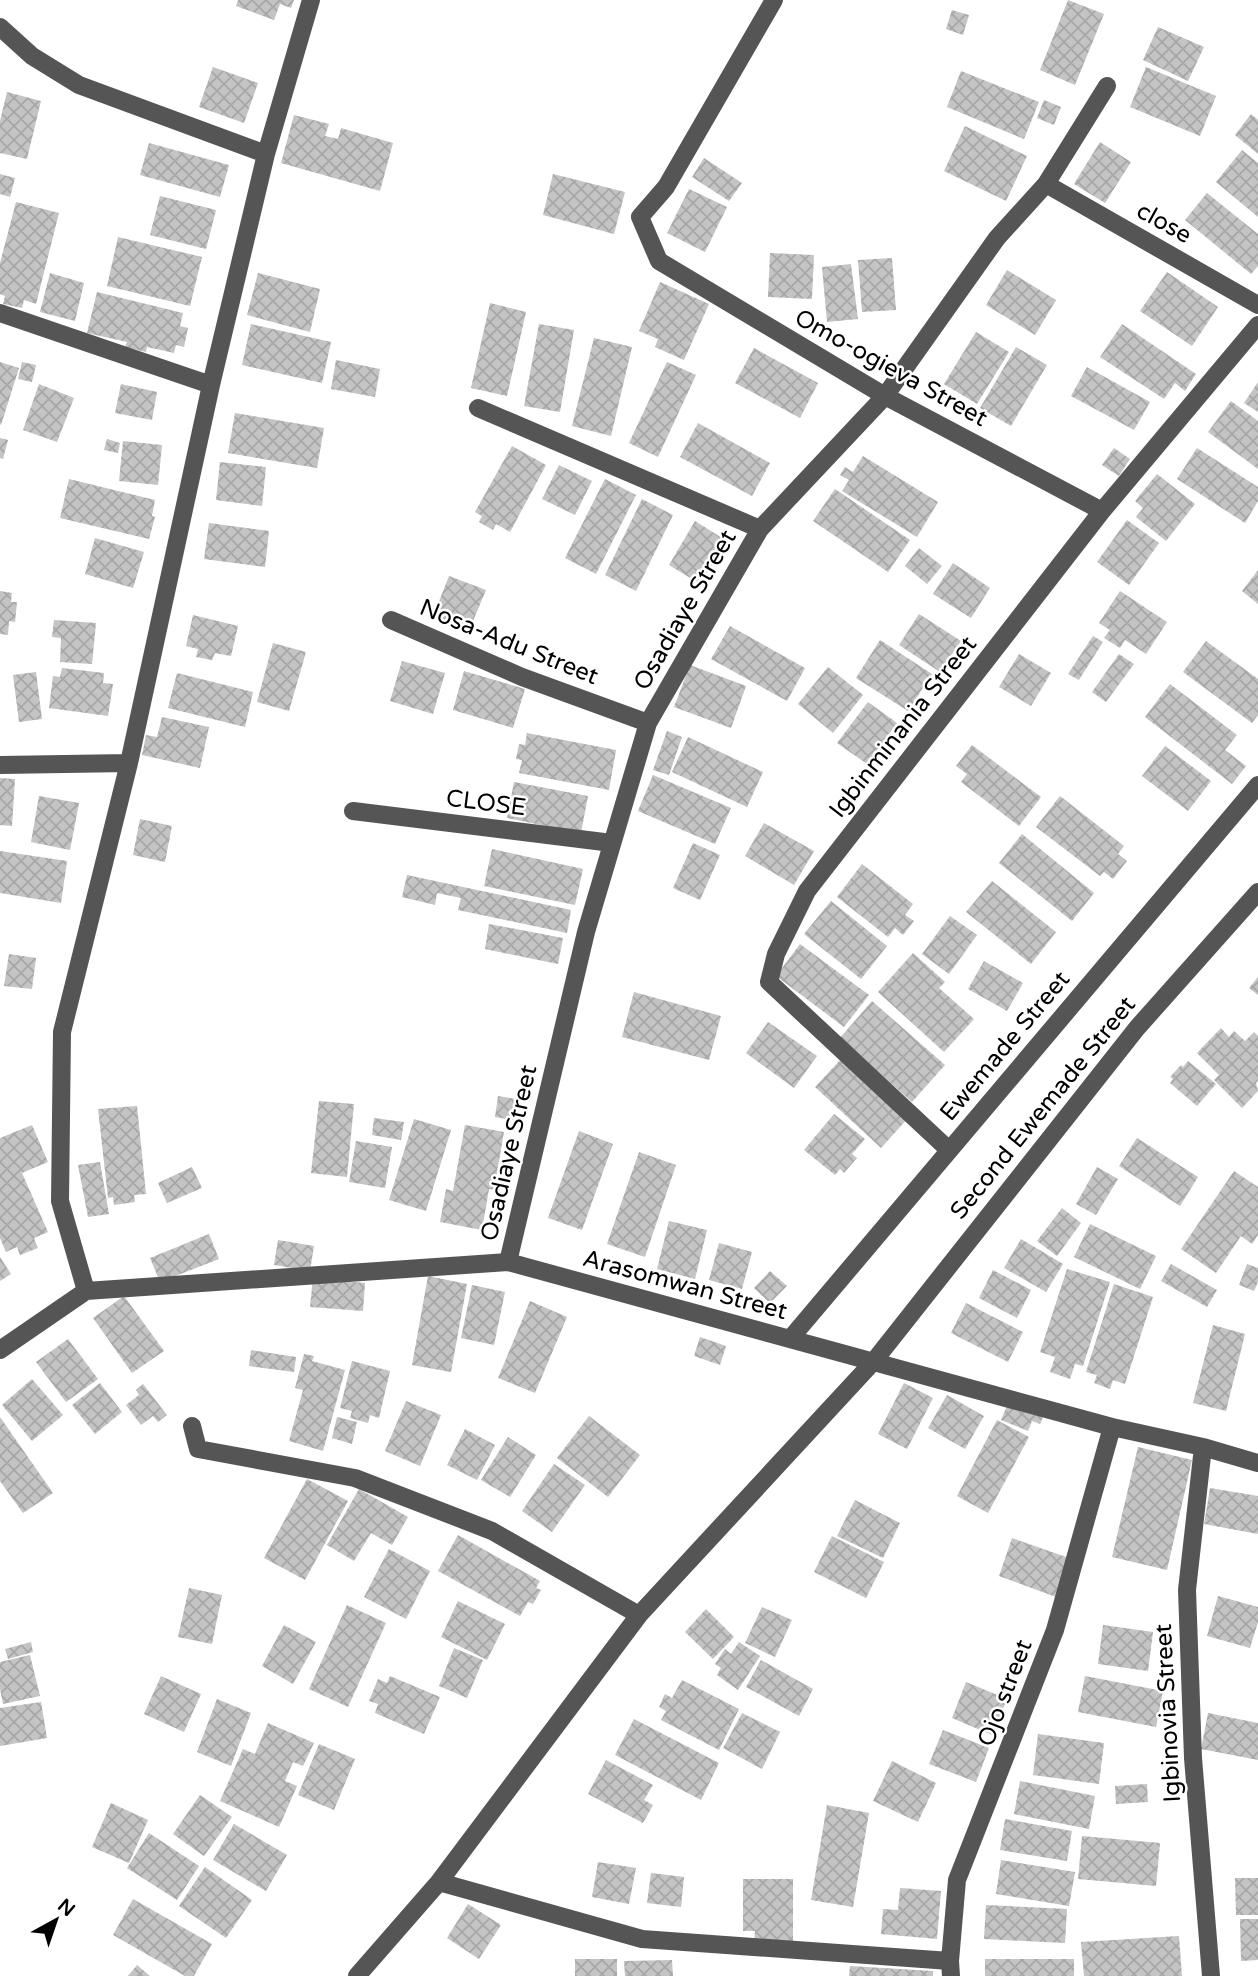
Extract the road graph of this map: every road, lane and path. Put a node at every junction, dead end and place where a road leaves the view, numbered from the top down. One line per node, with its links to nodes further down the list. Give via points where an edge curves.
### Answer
1 (312, 0): 5 (street)
2 (774, 0): 11 (street, Omo-ogieva Street, via 666,187 640,217 659,261)
3 (0, 27): 5 (street, via 32,56 79,85)
4 (1107, 86): 6 (street, Osadiaye Street)
5 (266, 154): 10 (street)
6 (1046, 184): 7 (street, close); 11 (street, Osadiaye Street, via 997,237)
7 (1258, 305)
8 (0, 313): 10 (street)
9 (1258, 325): 13 (street, Igbinminania Street)
10 (211, 385): 17 (street)
11 (886, 396): 13 (street, Omo-ogieva Street); 14 (street, Osadiaye Street)
12 (478, 408): 14 (street)
13 (1102, 510): 23 (street, Igbinminania Street, via 807,891 776,954 768,982)
14 (760, 529): 16 (street, Osadiaye Street)
15 (391, 620): 16 (street, Nosa-Adu Street, via 522,677)
16 (648, 723): 21 (street, Osadiaye Street)
17 (129, 763): 18 (street); 25 (street, via 61,1032 60,1201)
18 (0, 765)
19 (1258, 785): 23 (street, Ewemade Street)
20 (354, 811): 21 (street, CLOSE)
21 (612, 843): 24 (street, Osadiaye Street, via 586,932)
22 (1258, 892): 28 (street, Second Ewemade Street, via 1137,1028)
23 (949, 1150): 26 (street, Ewemade Street)
24 (508, 1262): 25 (street, Arasomwan Street); 26 (street, Arasomwan Street)
25 (86, 1290): 27 (street)
26 (790, 1339): 28 (street, Arasomwan Street)
27 (0, 1350)
28 (874, 1361): 30 (street, Arasomwan Street); 33 (street, Second Ewemade Street)
29 (191, 1426): 33 (street, via 198,1449 355,1478 492,1531)
30 (1112, 1427): 31 (street, Arasomwan Street); 35 (street, Ojo street, via 1055,1630 957,1880)
31 (1203, 1447): 32 (street, Arasomwan Street); 37 (street, Igbinovia Street, via 1187,1590 1193,1758)
32 (1258, 1463)
33 (639, 1615): 34 (street, Second Ewemade Street)
34 (439, 1882): 35 (street, via 642,1940); 36 (street, Second Ewemade Street)
35 (951, 1968)
36 (358, 1976)
37 (1211, 1976)

